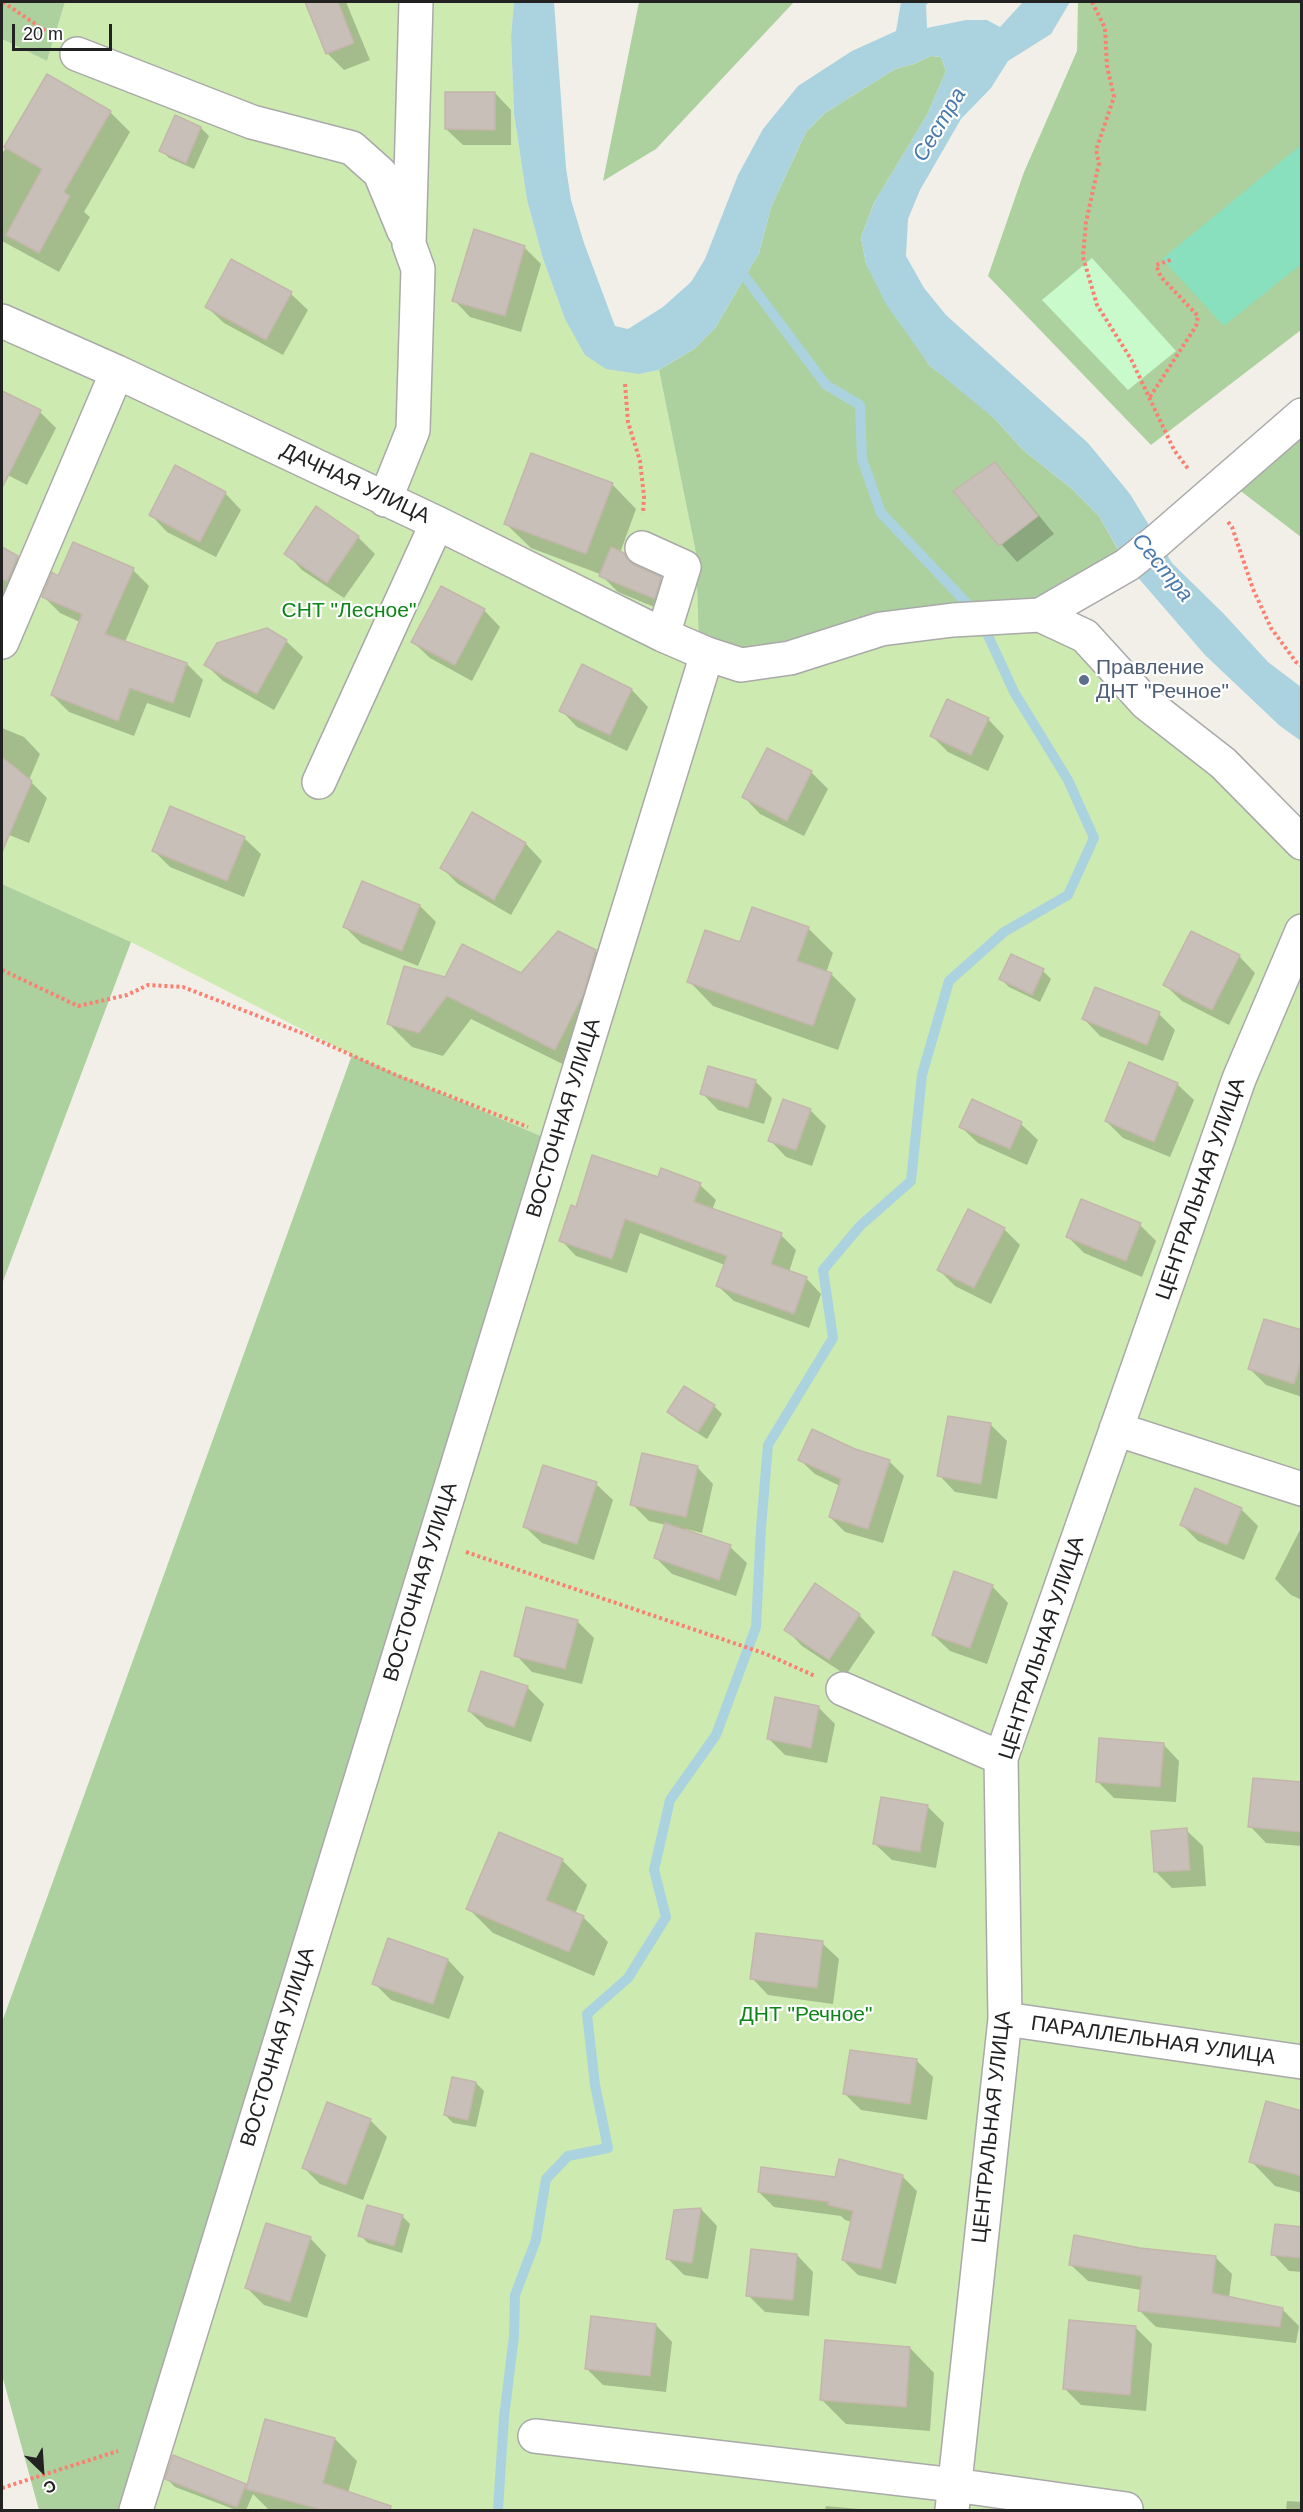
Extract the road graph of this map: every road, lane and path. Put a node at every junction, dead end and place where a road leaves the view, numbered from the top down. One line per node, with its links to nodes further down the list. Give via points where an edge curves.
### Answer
1 (3, 2): 4 (path)
2 (416, 2): 5 (street)
3 (1092, 2): 10 (path, via 1105,28 1114,97 1096,150 1099,163 1083,257 1097,305 1131,359)
4 (78, 54): 5 (street, via 252,122 352,148 381,173)
5 (409, 244): 14 (street, via 418,269 413,430)
6 (1173, 259): 10 (path, via 1156,265 1161,277 1198,316 1196,326)
7 (2, 321): 8 (street, ДАЧНАЯ УЛИЦА)
8 (117, 372): 14 (street, ДАЧНАЯ УЛИЦА); 19 (street)
9 (625, 384): 12 (path, via 628,422 640,461)
10 (1149, 398): 13 (path, via 1174,450)
11 (1302, 415): 13 (street)
12 (644, 496)
13 (1208, 496): 17 (street, via 1127,565); 21 (path, via 1232,527 1271,628)
14 (385, 500): 15 (street, ДАЧНАЯ УЛИЦА)
15 (437, 523): 18 (street, ДАЧНАЯ УЛИЦА); 22 (street)
16 (642, 548): 18 (street, via 684,567)
17 (1040, 615): 20 (street, ДАЧНАЯ УЛИЦА, via 881,629 780,660 741,665); 23 (street, via 1085,636 1146,703 1223,763)
18 (663, 635): 20 (street, ДАЧНАЯ УЛИЦА)
19 (2, 642)
20 (706, 654): 26 (street, ВОСТОЧНАЯ УЛИЦА)
21 (1302, 666)
22 (320, 782)
23 (1302, 843)
24 (1302, 931): 27 (street, ЦЕНТРАЛЬНАЯ УЛИЦА, via 1239,1079)
25 (2, 969): 26 (path, via 78,1006 127,995 148,985 183,987 302,1032 396,1075)
26 (558, 1140): 29 (street, ВОСТОЧНАЯ УЛИЦА)
27 (1116, 1429): 28 (street); 31 (street, ЦЕНТРАЛЬНАЯ УЛИЦА)
28 (1302, 1489)
29 (434, 1541): 30 (path, via 766,1654); 35 (street, ВОСТОЧНАЯ УЛИЦА)
30 (843, 1689): 31 (street)
31 (1001, 1758): 32 (street, ЦЕНТРАЛЬНАЯ УЛИЦА)
32 (1005, 2019): 33 (street, ПАРАЛЛЕЛЬНАЯ УЛИЦА); 37 (street, ЦЕНТРАЛЬНАЯ УЛИЦА)
33 (1302, 2062)
34 (536, 2436): 37 (street)
35 (158, 2439): 36 (path); 39 (street, ВОСТОЧНАЯ УЛИЦА)
36 (2, 2488)
37 (953, 2498): 38 (street)
38 (1126, 2509)
39 (136, 2511)

